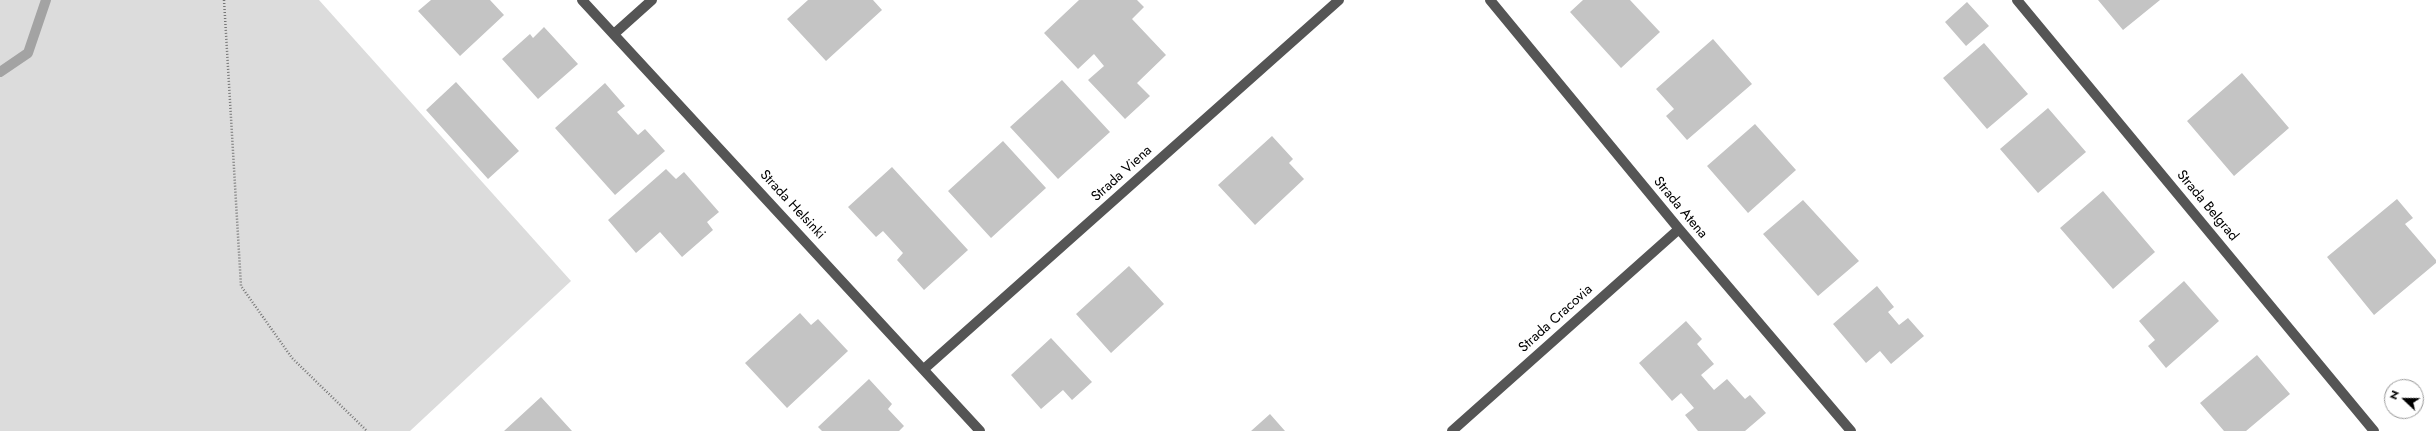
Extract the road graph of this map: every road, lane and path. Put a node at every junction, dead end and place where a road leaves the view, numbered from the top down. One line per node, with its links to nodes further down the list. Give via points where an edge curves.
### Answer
1 (224, 0): 10 (path, via 241,286 292,358)
2 (582, 0): 7 (street, Strada Helsinki)
3 (652, 0): 7 (street)
4 (1339, 0): 9 (street, Strada Viena)
5 (1490, 0): 8 (street, Strada Atena)
6 (2017, 0): 14 (street, Strada Belgrad)
7 (614, 34): 9 (street, Strada Helsinki)
8 (1679, 228): 12 (street, Strada Cracovia); 13 (street, Strada Atena)
9 (924, 369): 11 (street, Strada Helsinki)
10 (367, 431)
11 (980, 431)
12 (1452, 431)
13 (1851, 431)
14 (2374, 431)

